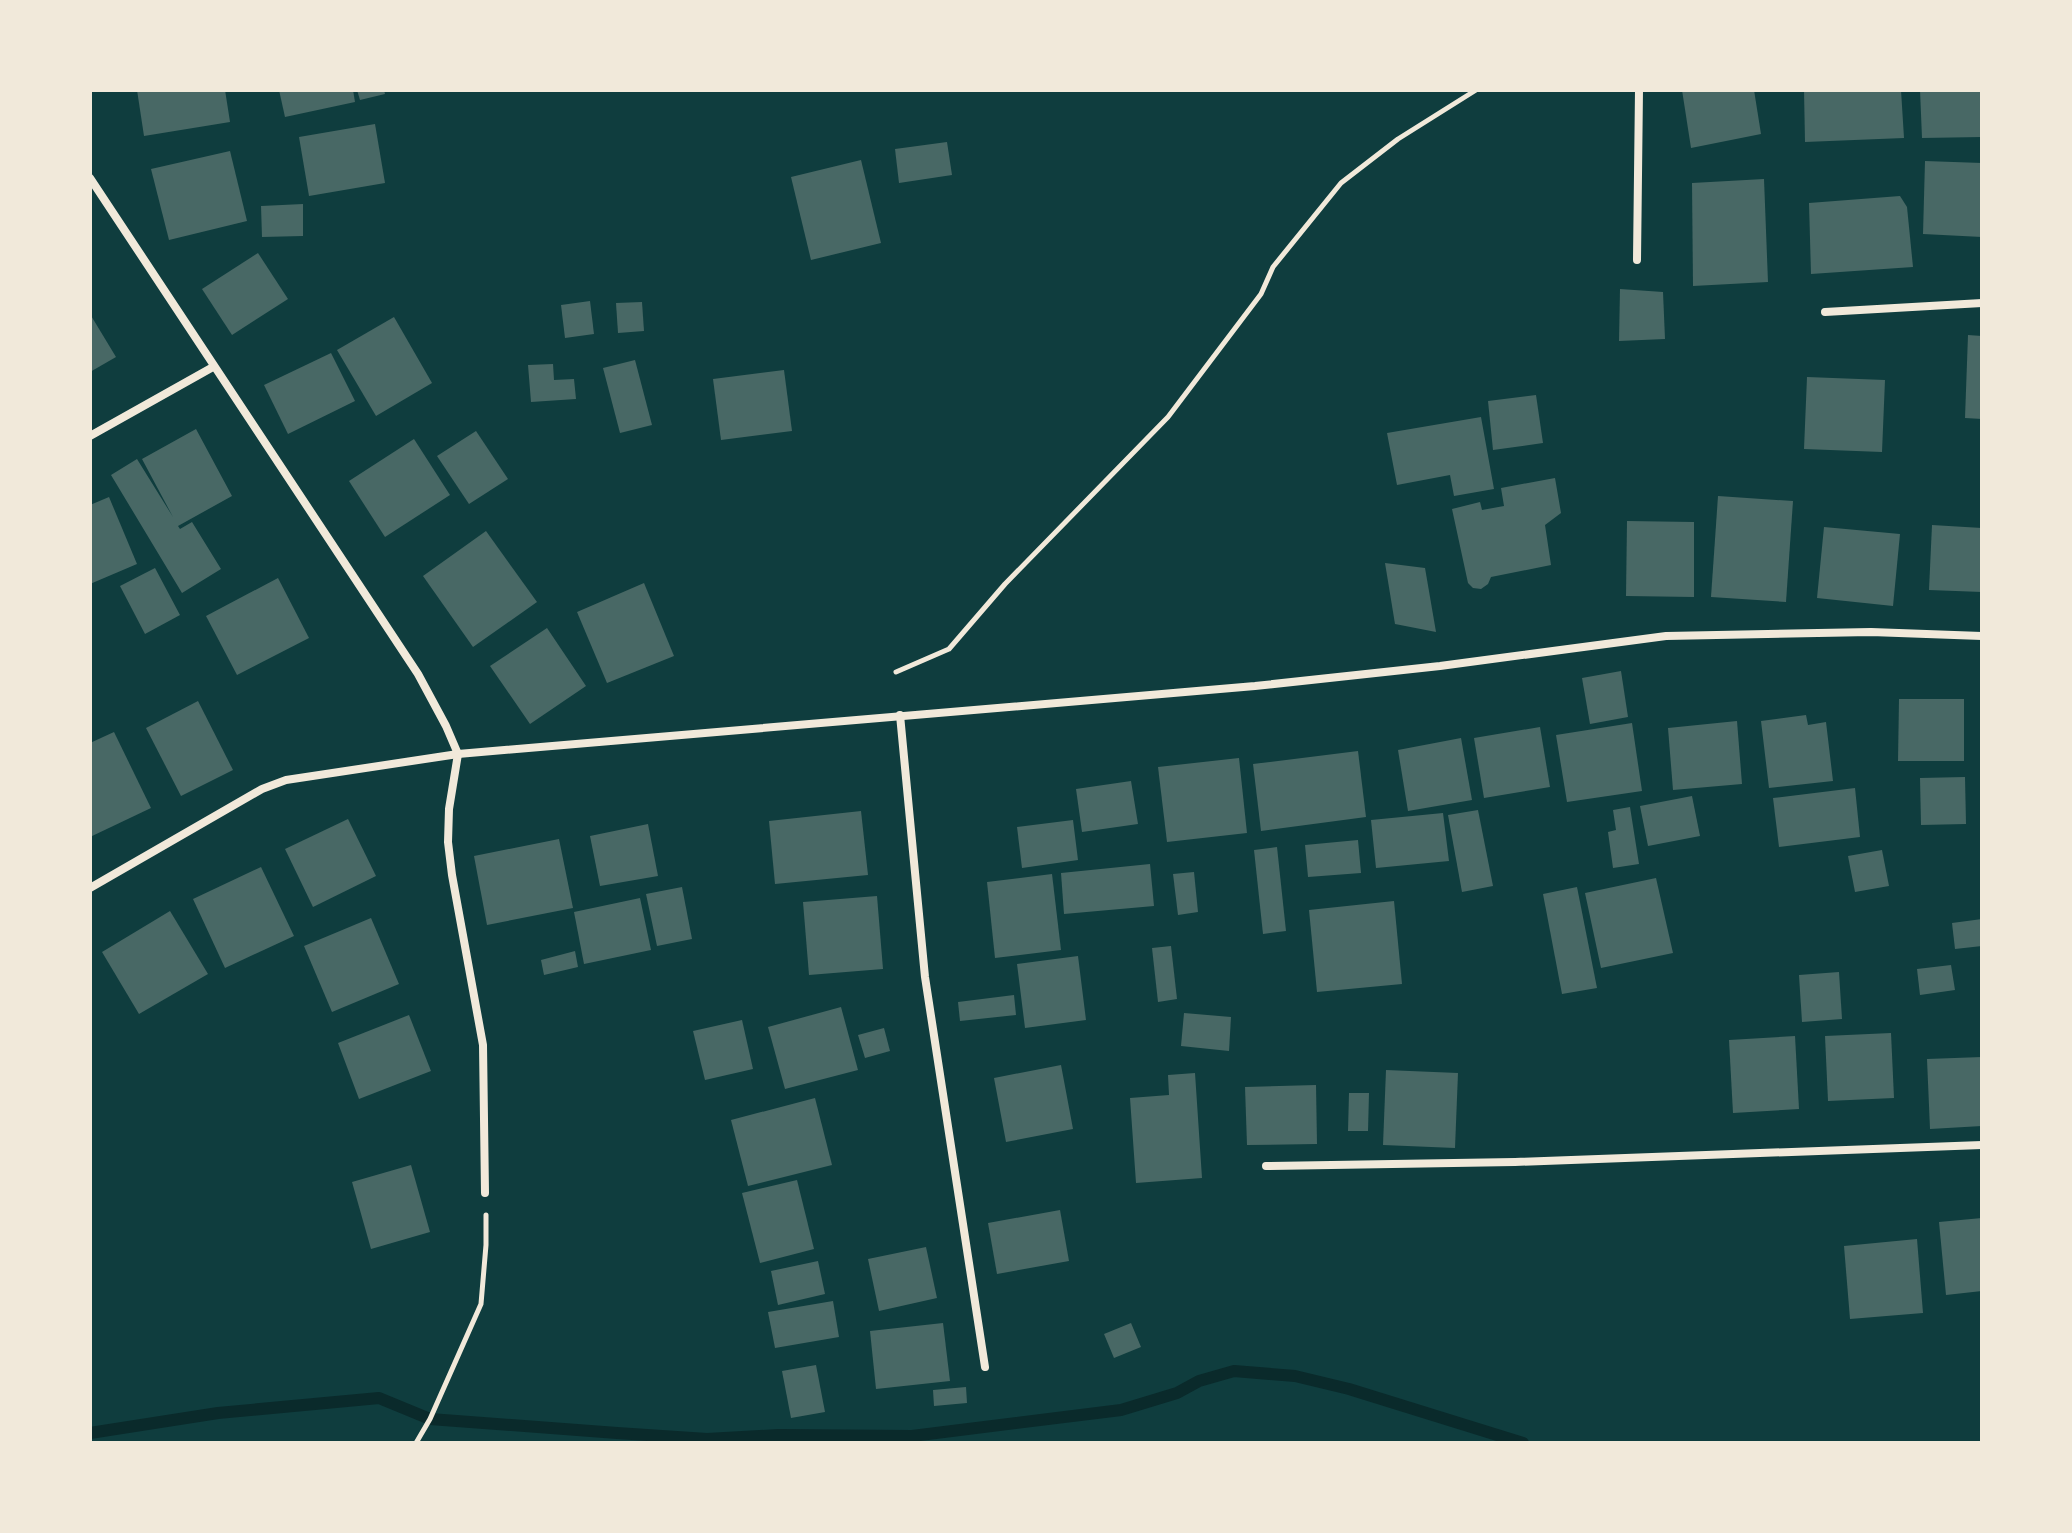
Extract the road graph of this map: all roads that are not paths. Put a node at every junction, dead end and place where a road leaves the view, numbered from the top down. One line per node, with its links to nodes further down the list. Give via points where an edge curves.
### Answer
1 (1639, 90): 3 (street)
2 (90, 178): 6 (street)
3 (1637, 260)
4 (1982, 303): 5 (street)
5 (1825, 312)
6 (213, 367): 7 (street); 10 (street, via 418,674)
7 (90, 436)
8 (1982, 636): 9 (street, via 1666,636 1255,686)
9 (900, 715): 10 (street); 15 (street, via 925,977)
10 (458, 754): 11 (street, via 286,780); 14 (street, via 448,842 483,1045)
11 (90, 888)
12 (1982, 1145): 13 (street)
13 (1266, 1166)
14 (485, 1193)
15 (985, 1367)

